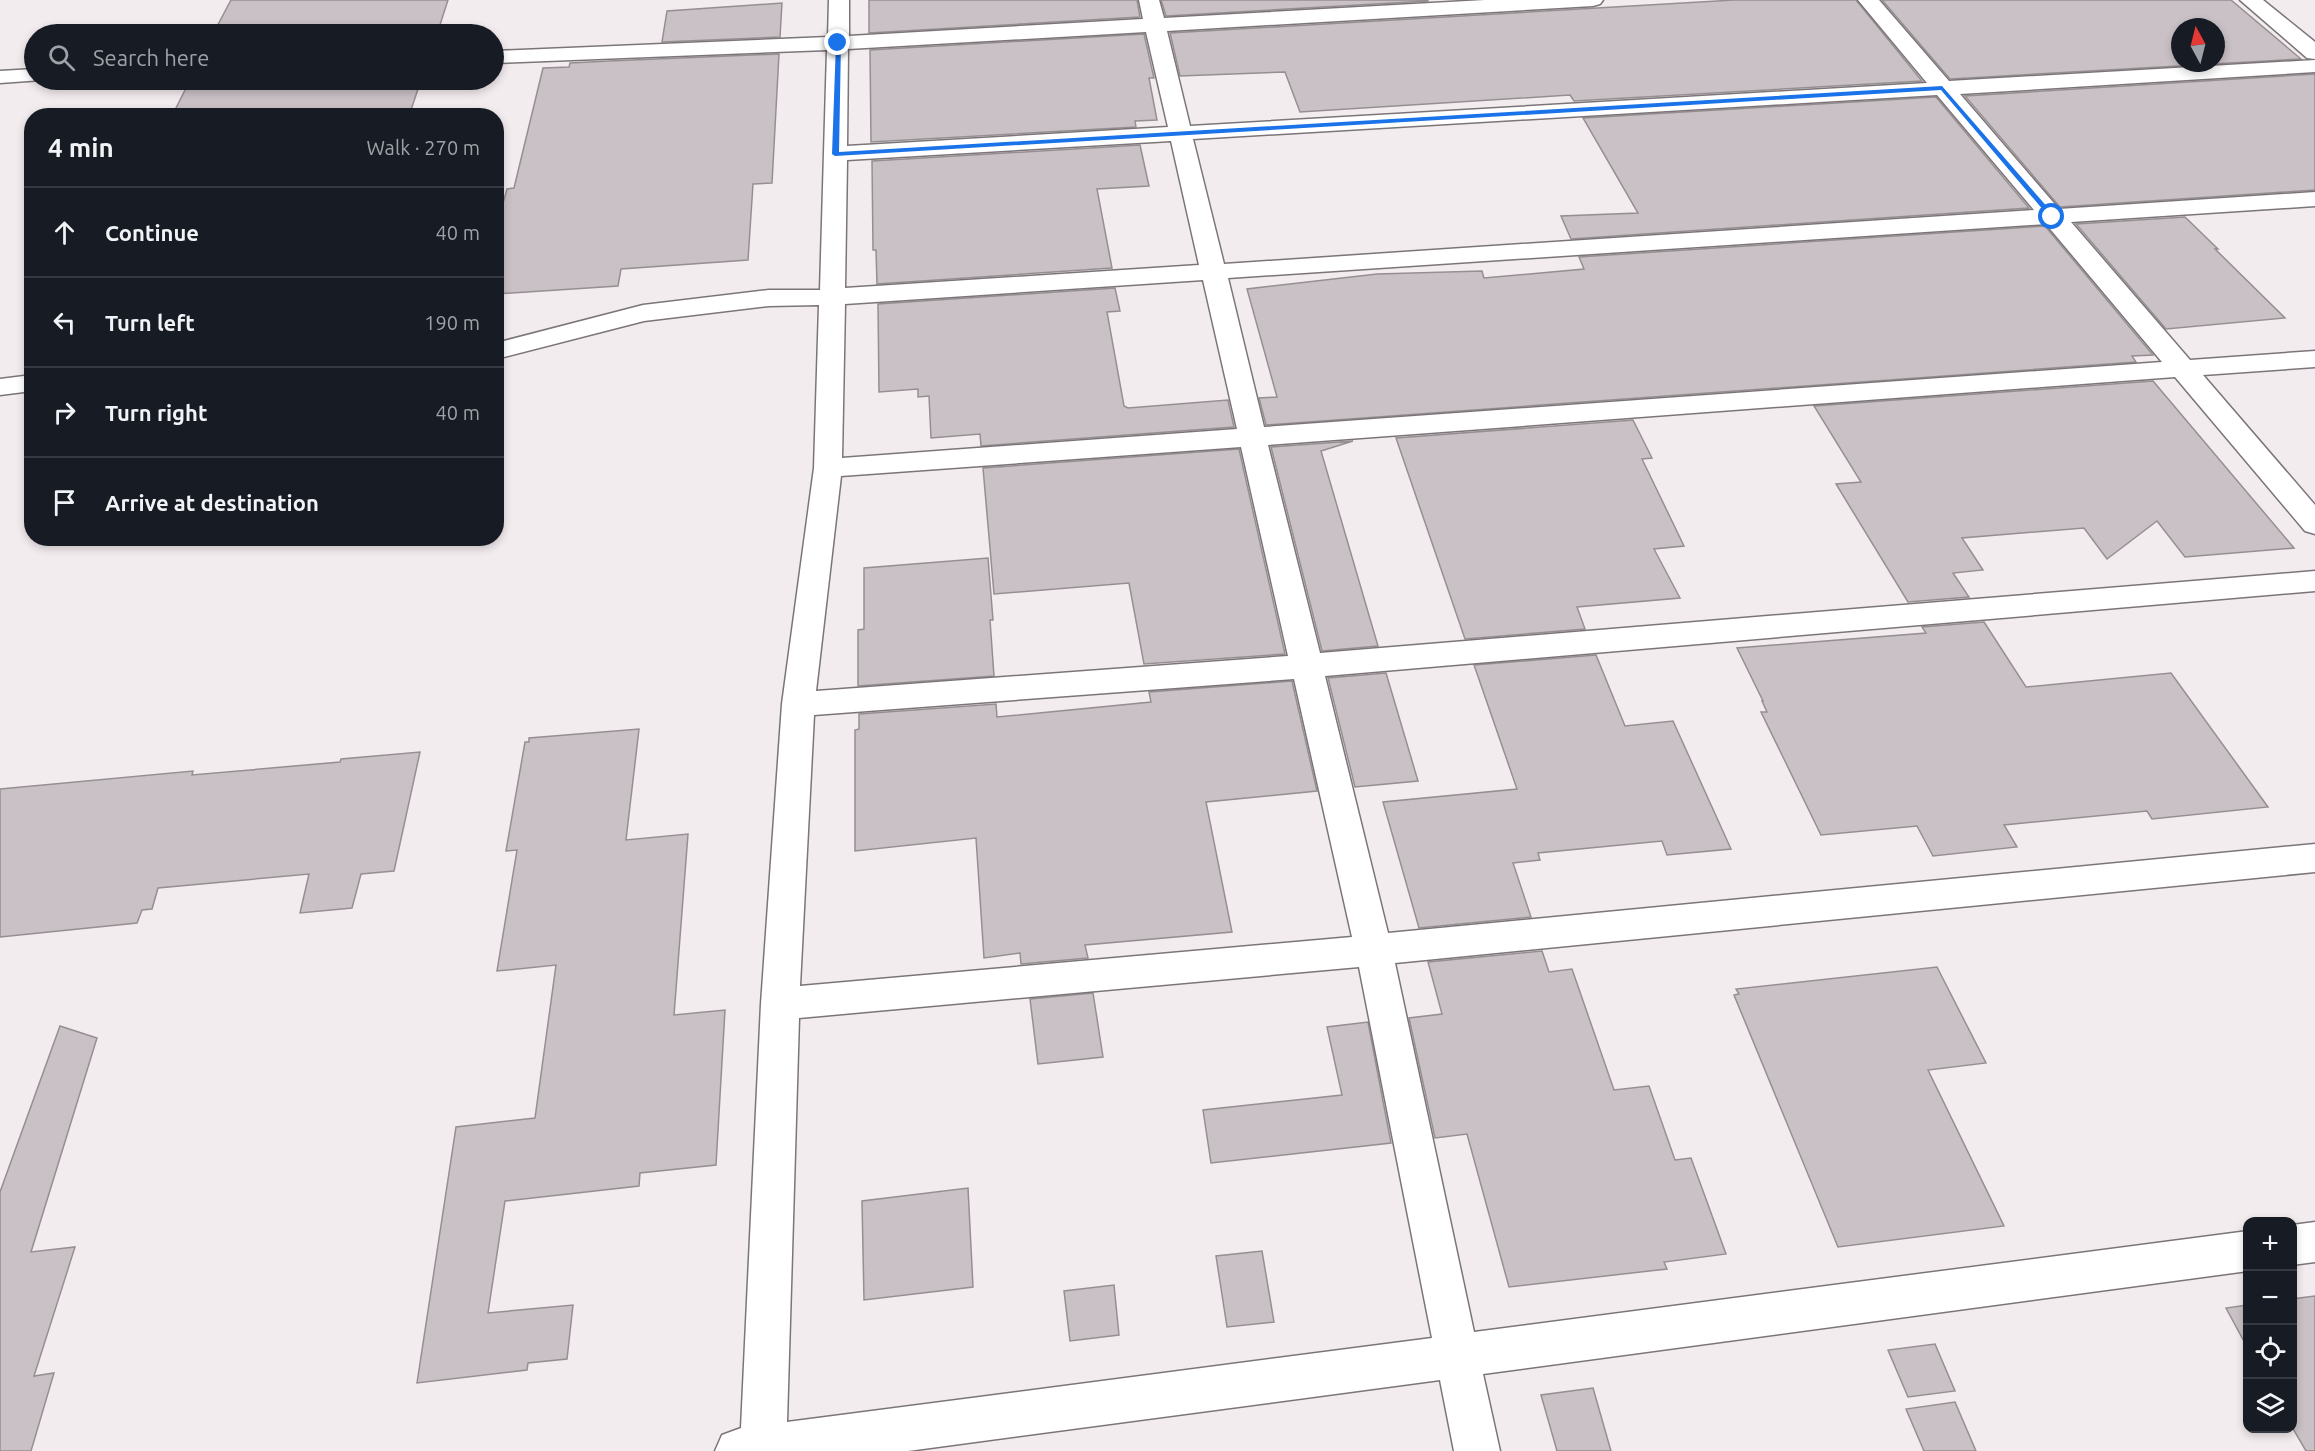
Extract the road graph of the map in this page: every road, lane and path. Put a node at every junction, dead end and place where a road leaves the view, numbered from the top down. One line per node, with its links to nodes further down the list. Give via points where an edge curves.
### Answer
1 (839, 0): 6 (street)
2 (1593, 0): 5 (street)
3 (1868, 0): 12 (street)
4 (2250, 0): 7 (street)
5 (1152, 13): 6 (street); 13 (street)
6 (838, 43): 8 (street); 14 (street)
7 (2315, 53)
8 (504, 57)
9 (2315, 66): 12 (street)
10 (24, 76): 11 (street)
11 (0, 77)
12 (1942, 88): 13 (street); 16 (street)
13 (1180, 134): 14 (street); 17 (street)
14 (835, 154): 18 (street)
15 (2315, 199): 16 (street)
16 (2052, 217): 17 (street); 21 (street)
17 (1213, 272): 18 (street); 24 (street)
18 (832, 297): 19 (street, via 769,298 643,313); 25 (street)
19 (504, 349)
20 (2315, 359): 21 (street)
21 (2182, 368): 24 (street); 26 (street)
22 (24, 384): 23 (street)
23 (0, 387)
24 (1252, 437): 25 (street); 28 (street)
25 (828, 468): 29 (street)
26 (2315, 524)
27 (2315, 581): 28 (street)
28 (1306, 666): 29 (street); 31 (street)
29 (798, 704): 32 (street)
30 (2315, 858): 31 (street)
31 (1374, 950): 32 (street); 36 (street)
32 (780, 1004): 37 (street)
33 (2315, 1242): 34 (street)
34 (2297, 1244)
35 (2243, 1252): 36 (street)
36 (1457, 1357): 37 (street); 38 (street)
37 (755, 1450)
38 (1477, 1451)

